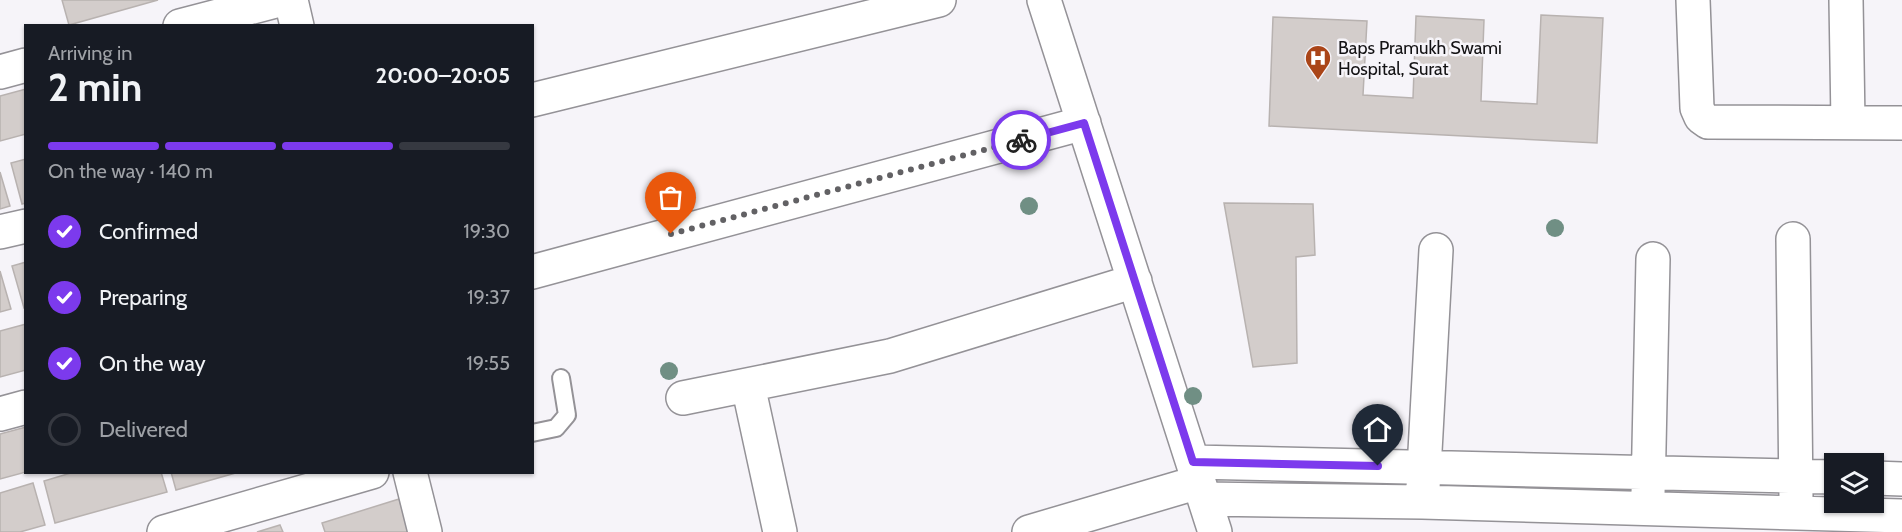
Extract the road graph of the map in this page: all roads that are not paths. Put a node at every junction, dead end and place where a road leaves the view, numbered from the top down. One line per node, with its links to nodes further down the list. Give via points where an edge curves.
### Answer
1 (279, 0): 7 (street)
2 (291, 0): 8 (street)
3 (939, 0): 11 (street)
4 (1044, 0): 13 (street)
5 (1693, 0): 12 (street, via 1697,108 1701,117 1708,122)
6 (1846, 0): 12 (street)
7 (188, 24)
8 (297, 24)
9 (24, 66): 10 (street)
10 (0, 72)
11 (534, 100)
12 (1848, 122): 14 (street)
13 (1084, 123): 20 (street); 21 (street)
14 (1902, 123)
15 (24, 226): 16 (street)
16 (0, 232)
17 (1793, 239): 32 (street)
18 (1436, 250): 28 (street)
19 (1653, 259): 29 (street)
20 (534, 271)
21 (1135, 281): 23 (street, via 890,356); 36 (street)
22 (561, 378): 27 (lane, via 567,415 556,428)
23 (748, 385): 24 (street); 44 (street)
24 (683, 398)
25 (24, 408): 26 (street)
26 (0, 414)
27 (534, 433)
28 (1424, 467): 29 (street); 36 (street); 37 (street)
29 (1648, 472): 32 (street); 38 (street)
30 (365, 474): 42 (street)
31 (410, 474): 43 (street)
32 (1796, 475): 33 (street); 39 (street)
33 (1824, 476)
34 (1884, 478): 35 (street)
35 (1902, 479)
36 (1199, 481): 37 (street); 45 (street); 46 (street)
37 (1422, 502): 38 (street)
38 (1648, 508): 41 (street)
39 (1796, 512): 40 (street); 41 (street)
40 (1902, 516)
41 (1719, 521)
42 (164, 532)
43 (425, 532)
44 (780, 532)
45 (1029, 532)
46 (1215, 532)

